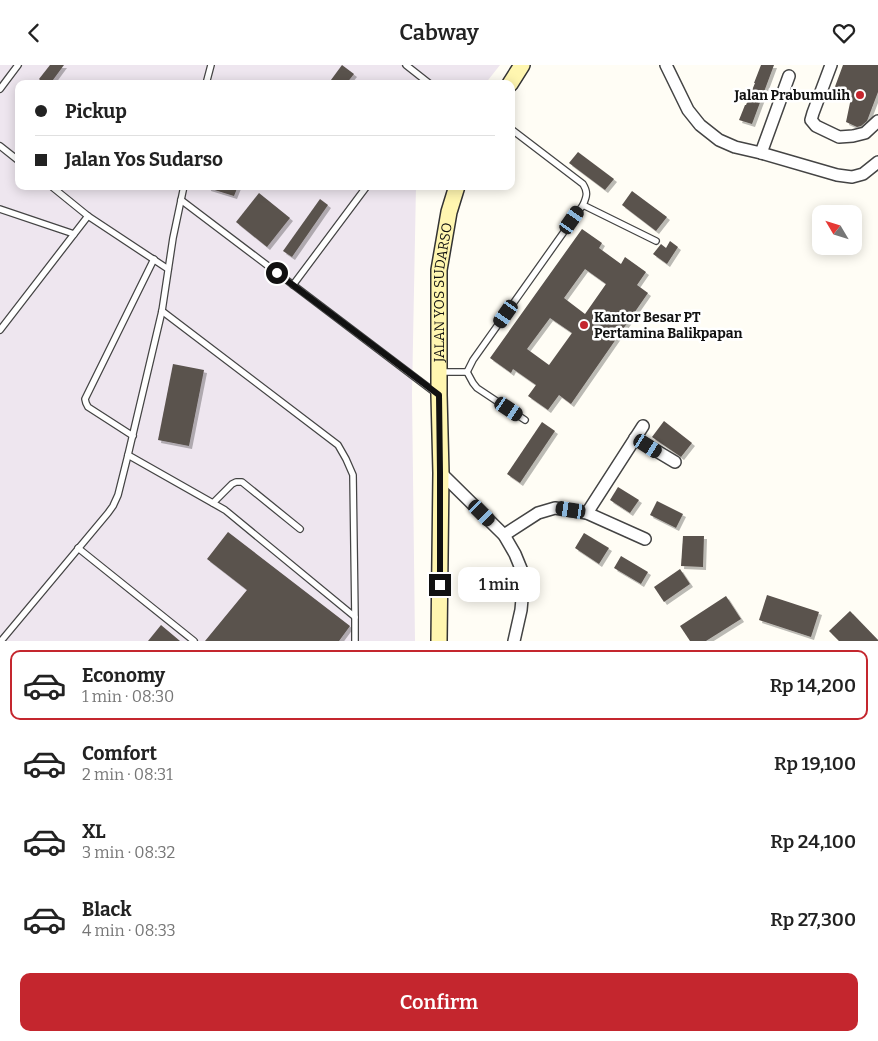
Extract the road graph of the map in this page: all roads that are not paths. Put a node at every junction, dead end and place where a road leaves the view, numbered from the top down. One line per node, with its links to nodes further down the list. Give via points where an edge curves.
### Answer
1 (211, 65): 8 (lane)
2 (406, 65): 9 (lane)
3 (522, 65): 10 (main road)
4 (666, 65): 15 (street, via 688,110 700,125 719,140)
5 (831, 65): 12 (street, via 811,120 816,126 839,137 853,136 865,133)
6 (16, 66): 11 (lane)
7 (789, 76): 15 (street)
8 (207, 80)
9 (425, 80)
10 (513, 80)
11 (0, 89)
12 (878, 121)
13 (515, 132): 23 (lane, via 582,184 587,195)
14 (0, 146): 16 (lane)
15 (761, 153): 17 (street, via 852,177 863,174)
16 (15, 158)
17 (878, 161)
18 (56, 190): 25 (lane)
19 (183, 190): 22 (lane)
20 (364, 190): 30 (lane)
21 (456, 190): 34 (main road, JALAN YOS SUDARSO, via 439,270)
22 (182, 200): 29 (lane); 30 (lane)
23 (583, 205): 27 (lane); 33 (lane)
24 (0, 209): 26 (lane)
25 (88, 215): 26 (lane); 28 (lane)
26 (74, 234): 32 (lane)
27 (656, 241)
28 (154, 259): 29 (lane); 38 (lane, via 85,399 88,407)
29 (168, 269): 31 (lane)
30 (293, 285): 35 (lane)
31 (162, 311): 38 (lane); 49 (lane, via 338,445 353,475)
32 (0, 331)
33 (467, 371): 34 (lane); 36 (lane, via 477,388)
34 (440, 372): 35 (main road, JALAN YOS SUDARSO)
35 (439, 395): 42 (main road, JALAN YOS SUDARSO)
36 (525, 420)
37 (642, 426): 39 (street)
38 (133, 436): 40 (lane)
39 (635, 438): 41 (street); 44 (street)
40 (128, 455): 43 (lane); 48 (lane, via 113,506)
41 (675, 462)
42 (440, 473): 46 (street); 53 (main road, JALAN YOS SUDARSO)
43 (213, 503): 45 (lane, via 232,483 242,482); 49 (lane)
44 (587, 513): 46 (street, via 555,508 538,513); 47 (street)
45 (300, 529)
46 (504, 535): 54 (street, via 522,571 521,610)
47 (645, 539)
48 (78, 548): 50 (lane); 51 (lane)
49 (355, 617): 52 (lane)
50 (0, 641)
51 (194, 641)
52 (355, 641)
53 (439, 641)
54 (514, 641)

